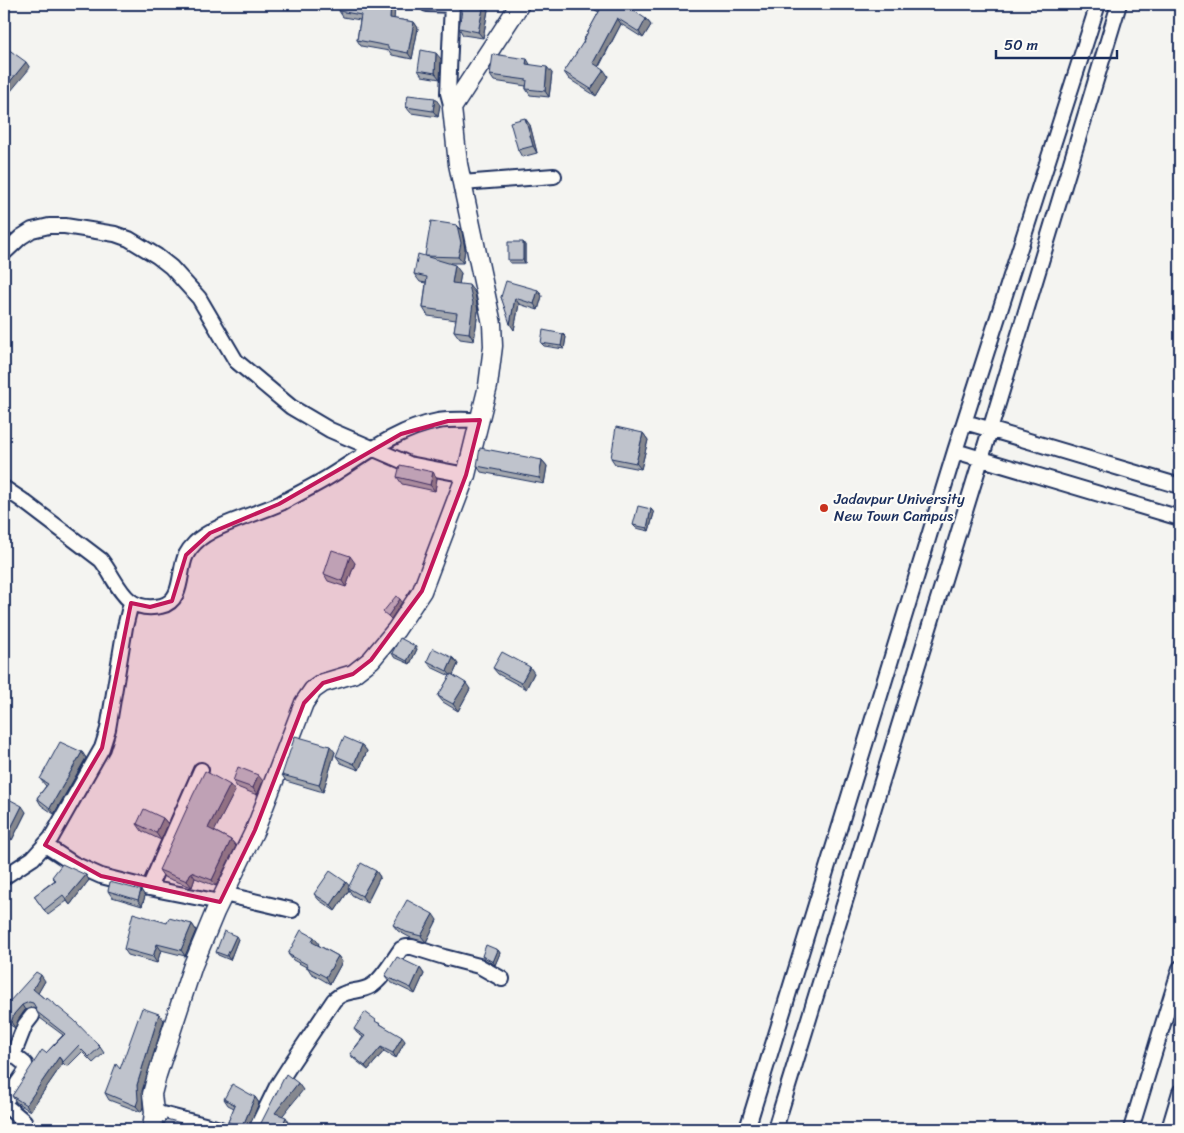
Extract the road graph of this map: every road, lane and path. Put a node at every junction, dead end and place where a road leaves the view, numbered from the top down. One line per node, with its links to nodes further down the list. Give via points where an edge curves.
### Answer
1 (427, 4): 2 (street)
2 (452, 4): 6 (street, via 448,94)
3 (520, 4): 6 (street)
4 (1098, 4): 11 (street)
5 (1119, 4): 12 (street)
6 (452, 108): 8 (street)
7 (554, 176): 8 (street)
8 (462, 183): 10 (street, via 492,324 488,386)
9 (4, 254): 13 (street, via 32,230 49,226 116,234 129,239 171,267 199,298 236,361 268,390 330,430)
10 (480, 420): 13 (street, via 438,421); 16 (street)
11 (965, 422): 12 (street); 14 (street)
12 (990, 430): 15 (street); 17 (street)
13 (372, 449): 16 (street, via 409,464); 20 (street, via 279,504 196,542 186,555 172,601 150,608)
14 (955, 451): 15 (street); 35 (street)
15 (980, 457): 19 (street); 36 (street)
16 (466, 475): 25 (street, via 422,591 396,630 371,660 353,674 323,682 304,702 256,830)
17 (1180, 486)
18 (4, 488): 20 (street, via 101,560 123,596)
19 (1180, 518)
20 (131, 603): 22 (street, via 102,748)
21 (201, 770): 24 (street)
22 (45, 845): 23 (street, via 33,858); 24 (street, via 74,864 101,876)
23 (4, 877)
24 (149, 888): 25 (street)
25 (222, 898): 26 (street); 31 (street, via 193,964 157,1075 152,1094)
26 (292, 910)
27 (1180, 968): 37 (street)
28 (502, 979): 34 (street, via 479,966 412,947 401,950 377,981 339,995 334,1000 282,1079)
29 (32, 1016): 32 (street, via 14,1053 25,1064 26,1071 4,1103 24,1121)
30 (1180, 1092): 38 (street)
31 (153, 1121): 33 (street)
32 (22, 1129)
33 (220, 1129)
34 (256, 1129)
35 (747, 1129)
36 (775, 1129)
37 (1131, 1129)
38 (1169, 1129)

